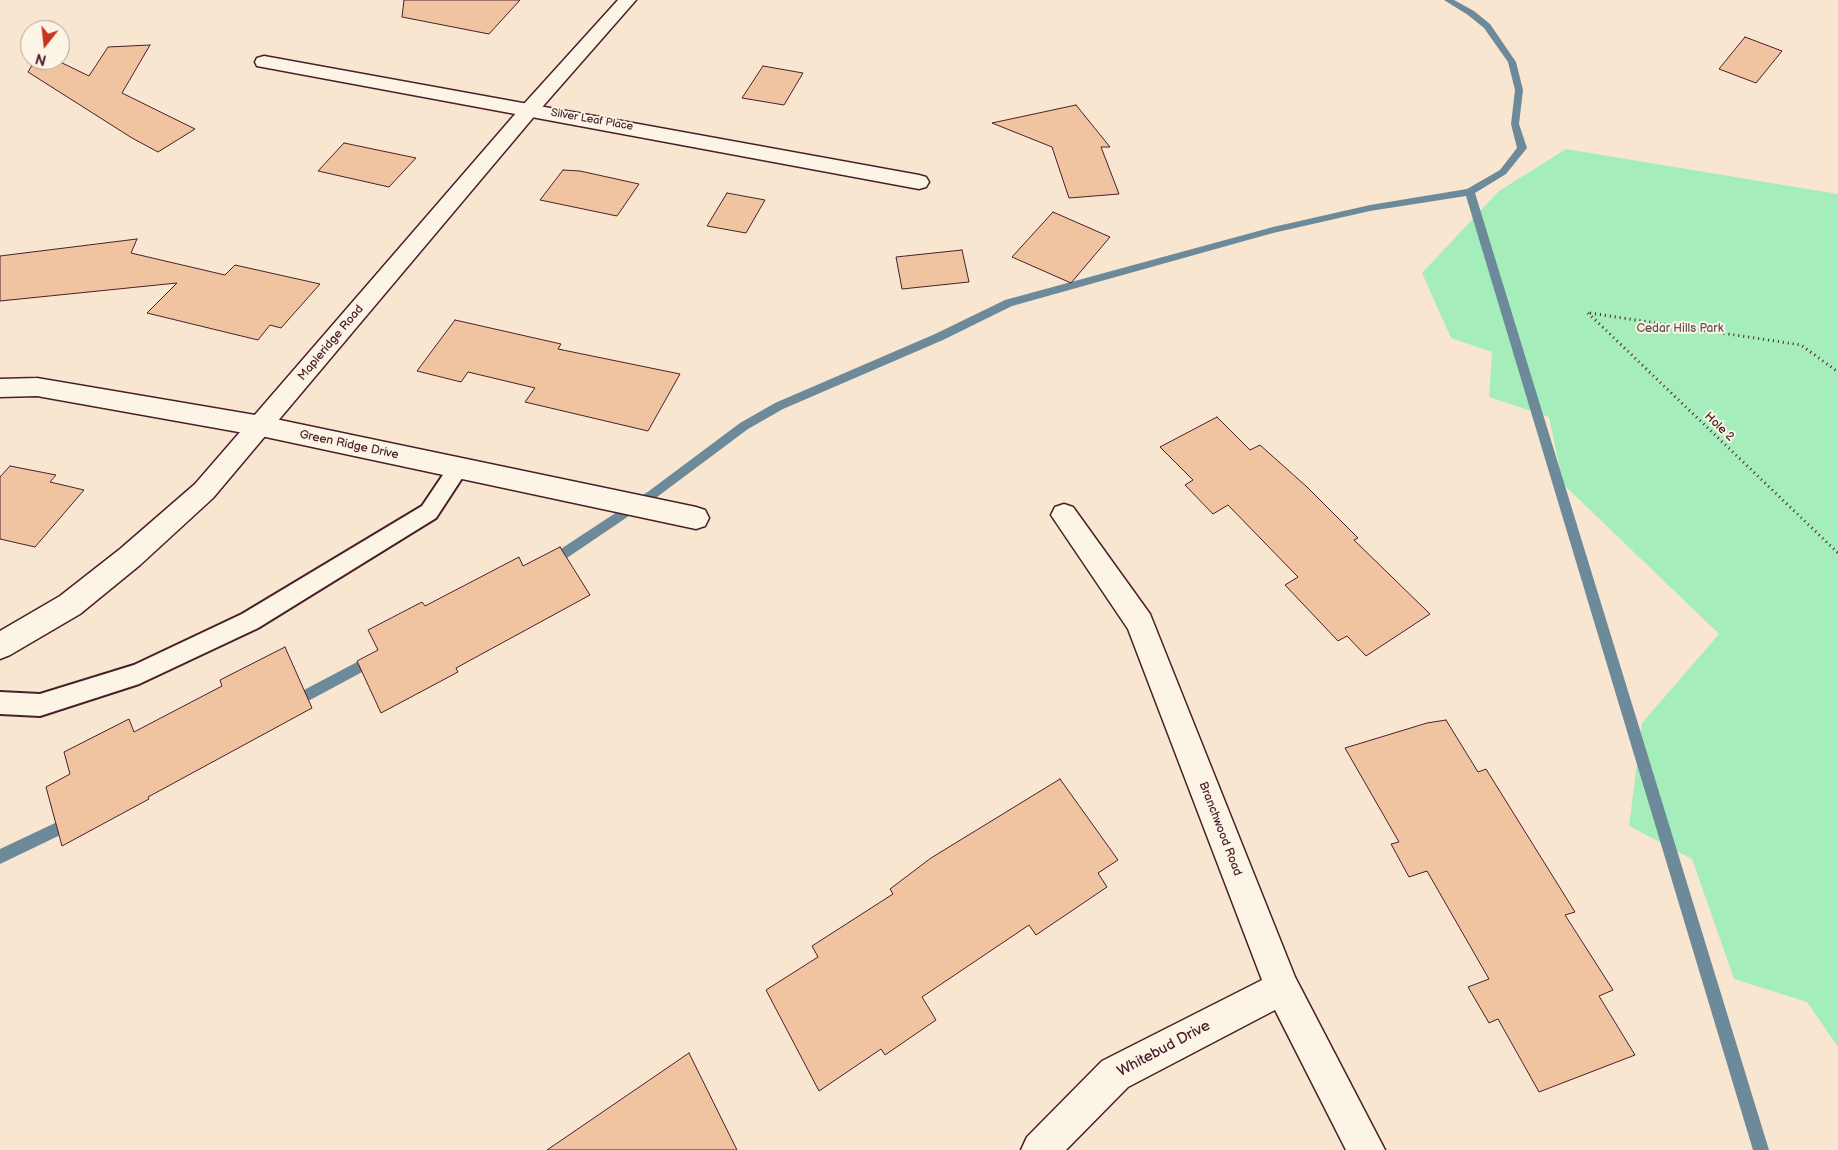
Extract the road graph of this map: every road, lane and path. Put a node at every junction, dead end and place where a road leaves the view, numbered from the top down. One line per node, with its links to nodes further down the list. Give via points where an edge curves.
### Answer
1 (627, 0): 3 (street, Mapleridge Road)
2 (264, 62): 3 (street, Silver Leaf Place)
3 (530, 109): 4 (street, Silver Leaf Place); 7 (street, Mapleridge Road)
4 (919, 182)
5 (1838, 372): 11 (path, Hole 2, via 1801,345 1588,313)
6 (0, 388): 7 (street, Green Ridge Drive, via 37,387)
7 (261, 426): 8 (street, Green Ridge Drive); 12 (street, Mapleridge Road, via 204,491 130,557 70,605)
8 (458, 469): 10 (street, Green Ridge Drive); 13 (lane, via 429,512 250,621 139,674 40,705)
9 (1064, 515): 14 (street, Branchwood Road, via 1140,623)
10 (696, 518)
11 (1838, 553)
12 (0, 646)
13 (0, 704)
14 (1282, 988): 15 (street, Whitebud Drive, via 1115,1074); 16 (street, Branchwood Road)
15 (1040, 1150)
16 (1366, 1150)

